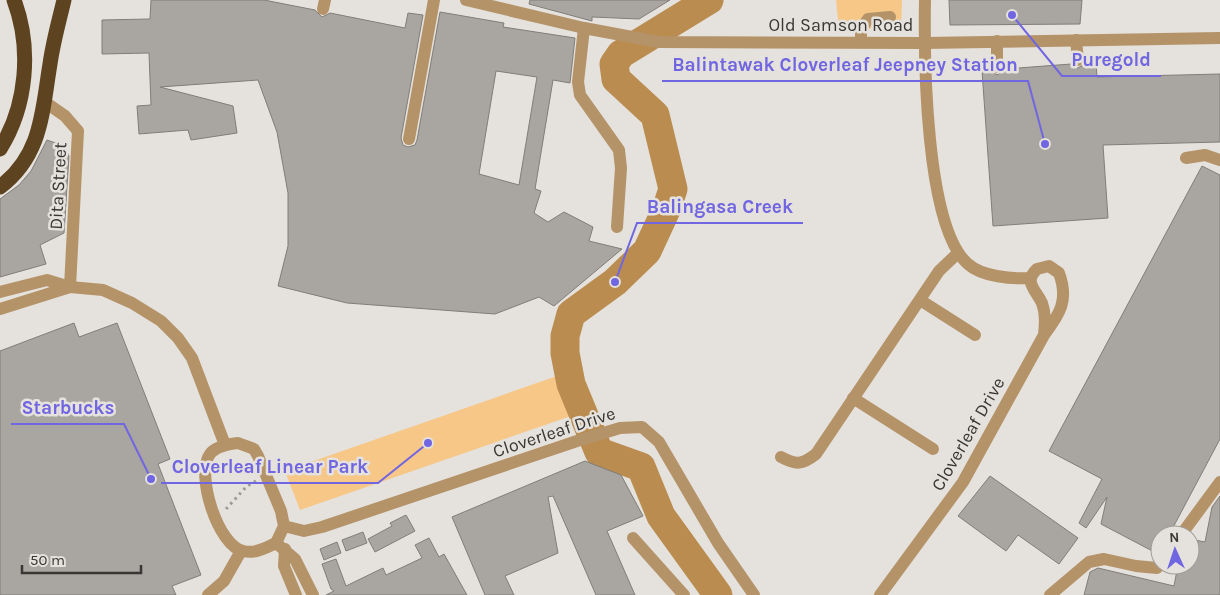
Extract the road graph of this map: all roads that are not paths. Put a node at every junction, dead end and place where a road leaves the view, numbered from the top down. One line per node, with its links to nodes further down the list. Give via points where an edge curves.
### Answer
1 (14, 0): 17 (highway, via 24,41 23,82 15,118)
2 (64, 0): 15 (highway, via 51,54)
3 (434, 0): 16 (street)
4 (466, 0): 7 (street, Old Samson Road)
5 (925, 0): 12 (street)
6 (890, 17): 11 (street, via 868,19 863,23)
7 (584, 28): 11 (street, Old Samson Road, via 659,42); 21 (street, via 578,82 580,95 619,150)
8 (1220, 38): 10 (street, Old Samson Road)
9 (997, 40): 10 (street, Old Samson Road); 12 (street, Old Samson Road); 14 (street)
10 (1076, 40): 13 (street)
11 (861, 42): 12 (street, Old Samson Road)
12 (925, 43): 22 (street, via 937,193 949,235)
13 (1078, 60)
14 (998, 67)
15 (45, 102): 20 (highway, via 30,152 18,172); 25 (street, Dita Street, via 65,116 78,131)
16 (409, 139)
17 (0, 149)
18 (1186, 158): 19 (street, via 1205,155)
19 (1220, 160)
20 (0, 187)
21 (617, 227)
22 (958, 253): 23 (street, via 968,265 979,270); 27 (street, via 939,271)
23 (1032, 284): 24 (street, via 1037,294 1049,297 1059,291); 24 (street, via 1037,268 1049,266 1059,273); 30 (street, Cloverleaf Drive, via 1042,303)
24 (1061, 285): 30 (street, Cloverleaf Drive, via 1065,300 1056,320)
25 (70, 287): 26 (street, via 47,280); 28 (street); 32 (street, via 103,290 122,298 160,321 178,338 197,370)
26 (0, 292)
27 (920, 300): 29 (street); 31 (street)
28 (0, 309)
29 (975, 335)
30 (1044, 335): 47 (street, Cloverleaf Drive, via 964,482)
31 (853, 398): 33 (street); 34 (street, via 816,454 804,463 794,464)
32 (225, 445): 37 (street, via 238,442 254,449 281,511); 40 (street, via 210,453 204,480 219,529 228,542)
33 (933, 449)
34 (781, 457)
35 (1220, 482): 36 (street)
36 (1188, 525)
37 (284, 526): 39 (street); 46 (street, Cloverleaf Drive, via 304,531 322,527 604,432 630,426 642,427 659,442 718,543)
38 (634, 538): 45 (street)
39 (280, 546): 40 (street); 43 (street); 44 (street, via 295,558)
40 (241, 551): 42 (street, via 224,581)
41 (1150, 567): 48 (street, via 1104,559 1089,562)
42 (208, 595)
43 (296, 595)
44 (313, 595)
45 (684, 595)
46 (754, 595)
47 (880, 595)
48 (1050, 595)

